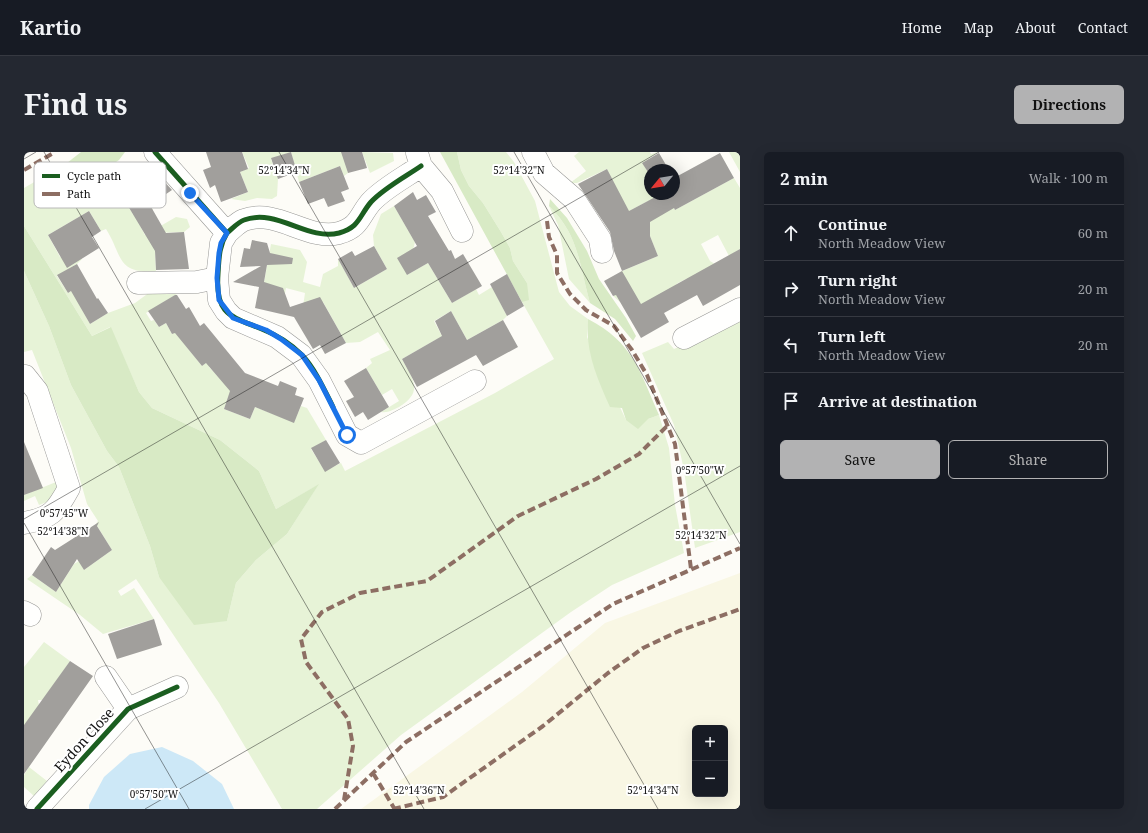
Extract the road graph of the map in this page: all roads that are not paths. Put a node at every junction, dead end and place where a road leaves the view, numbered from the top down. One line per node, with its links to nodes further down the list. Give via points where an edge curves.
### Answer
1 (155, 152): 4 (street)
2 (533, 152): 8 (street, via 544,173 574,199 600,239)
3 (419, 159): 6 (street, via 442,191); 7 (street, via 371,202 354,227 338,233 317,234 284,221 258,218 243,220)
4 (164, 162)
5 (166, 164): 7 (street)
6 (462, 231)
7 (227, 233): 9 (street, via 221,243)
8 (602, 252)
9 (217, 278): 10 (street, via 197,282); 14 (street, via 219,300 226,311 233,318 277,336 302,355 319,380 347,435 361,443)
10 (138, 283)
11 (740, 310): 12 (street)
12 (684, 338)
13 (25, 376): 15 (street, via 37,391 69,488 59,508)
14 (475, 381)
15 (33, 521)
16 (106, 677): 18 (street, Eydon Close)
17 (177, 687): 18 (street, Eydon Close)
18 (128, 709): 19 (street, Eydon Close)
19 (37, 809)

